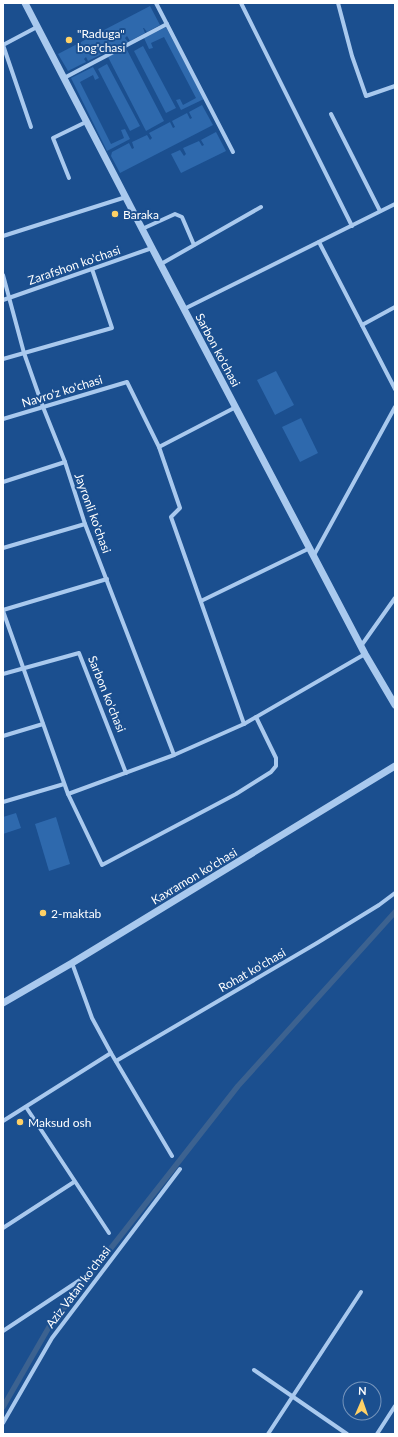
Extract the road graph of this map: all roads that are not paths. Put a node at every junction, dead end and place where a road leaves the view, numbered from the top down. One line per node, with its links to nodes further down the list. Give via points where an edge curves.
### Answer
1 (25, 3): 6 (street, Sarbon ko'chasi)
2 (156, 3): 5 (street)
3 (241, 3): 19 (street)
4 (338, 3): 9 (street, via 366,96)
5 (167, 24): 8 (street); 13 (street)
6 (38, 27): 7 (street); 8 (street, Sarbon ko'chasi)
7 (3, 45): 12 (street)
8 (64, 78): 11 (street, Sarbon ko'chasi)
9 (395, 86)
10 (331, 114): 18 (street)
11 (86, 122): 14 (street, via 53,138); 15 (street, Sarbon ko'chasi)
12 (31, 127)
13 (233, 152)
14 (69, 178)
15 (126, 197): 20 (street, Sarbon ko'chasi); 21 (street)
16 (395, 204): 18 (street)
17 (261, 207): 23 (street)
18 (380, 211): 19 (street)
19 (352, 226): 22 (street)
20 (142, 229): 23 (street, via 175,214 182,217); 24 (street, Sarbon ko'chasi)
21 (3, 236)
22 (319, 242): 30 (street); 32 (street)
23 (194, 245): 25 (street)
24 (152, 248): 25 (street, Sarbon ko'chasi); 26 (street, Zarafshon ko'chasi)
25 (161, 264): 30 (street, Sarbon ko'chasi)
26 (92, 269): 28 (street, Zarafshon ko'chasi); 33 (street, via 112,328)
27 (3, 275): 28 (street, Jayronli ko'chasi)
28 (9, 298): 29 (street, Zarafshon ko'chasi); 33 (street, Jayronli ko'chasi)
29 (3, 300)
30 (184, 308): 37 (street, Sarbon ko'chasi)
31 (395, 308): 32 (street)
32 (362, 325): 35 (street)
33 (24, 353): 34 (street); 36 (street, Jayronli ko'chasi)
34 (3, 359)
35 (395, 389)
36 (43, 406): 39 (street, Navro'z ko'chasi); 40 (street, Navro'z ko'chasi, via 127,382); 41 (street, Jayronli ko'chasi)
37 (236, 407): 40 (street); 45 (street, Sarbon ko'chasi)
38 (395, 407): 45 (street)
39 (3, 419)
40 (160, 447): 48 (street, via 180,508 171,517)
41 (64, 462): 42 (street); 43 (street, Jayronli ko'chasi)
42 (3, 482)
43 (85, 524): 44 (street); 46 (street, Jayronli ko'chasi)
44 (3, 548)
45 (312, 551): 48 (street); 50 (street, Sarbon ko'chasi)
46 (107, 580): 49 (street); 59 (street, Jayronli ko'chasi)
47 (395, 598): 50 (street)
48 (201, 601): 57 (street)
49 (3, 610): 52 (street)
50 (361, 646): 51 (street, Sarbon ko'chasi)
51 (365, 654): 54 (street, Sarbon ko'chasi); 55 (street)
52 (24, 667): 53 (street, Sarbon ko'chasi); 56 (street); 61 (street, Sarbon ko'chasi, via 78,653)
53 (3, 674)
54 (395, 705)
55 (256, 717): 57 (street); 63 (street, via 276,758 276,766 271,772 236,794 102,865)
56 (43, 724): 58 (street); 62 (street)
57 (244, 724): 59 (street)
58 (3, 736)
59 (174, 755): 61 (street)
60 (395, 766): 66 (street, Kaxramon ko'chasi)
61 (126, 773): 63 (street)
62 (64, 784): 63 (street); 64 (street)
63 (68, 794)
64 (3, 802)
65 (395, 893): 69 (street, Rohat ko'chasi, via 318,943)
66 (72, 963): 67 (street, Kaxramon ko'chasi); 68 (street, via 92,1018)
67 (3, 1003)
68 (110, 1053): 69 (street); 70 (street)
69 (116, 1061): 72 (street)
70 (26, 1107): 71 (street); 74 (street)
71 (3, 1121)
72 (172, 1156)
73 (180, 1170): 83 (street, Aziz Vatan ko'chasi, via 52,1338)
74 (74, 1182): 75 (street); 76 (street)
75 (3, 1228)
76 (109, 1233)
77 (80, 1280): 79 (street)
78 (361, 1292): 81 (street)
79 (3, 1331)
80 (254, 1370): 81 (street)
81 (294, 1397): 84 (street); 85 (street)
82 (395, 1406): 86 (street)
83 (3, 1423)
84 (268, 1434)
85 (347, 1434)
86 (376, 1434)

